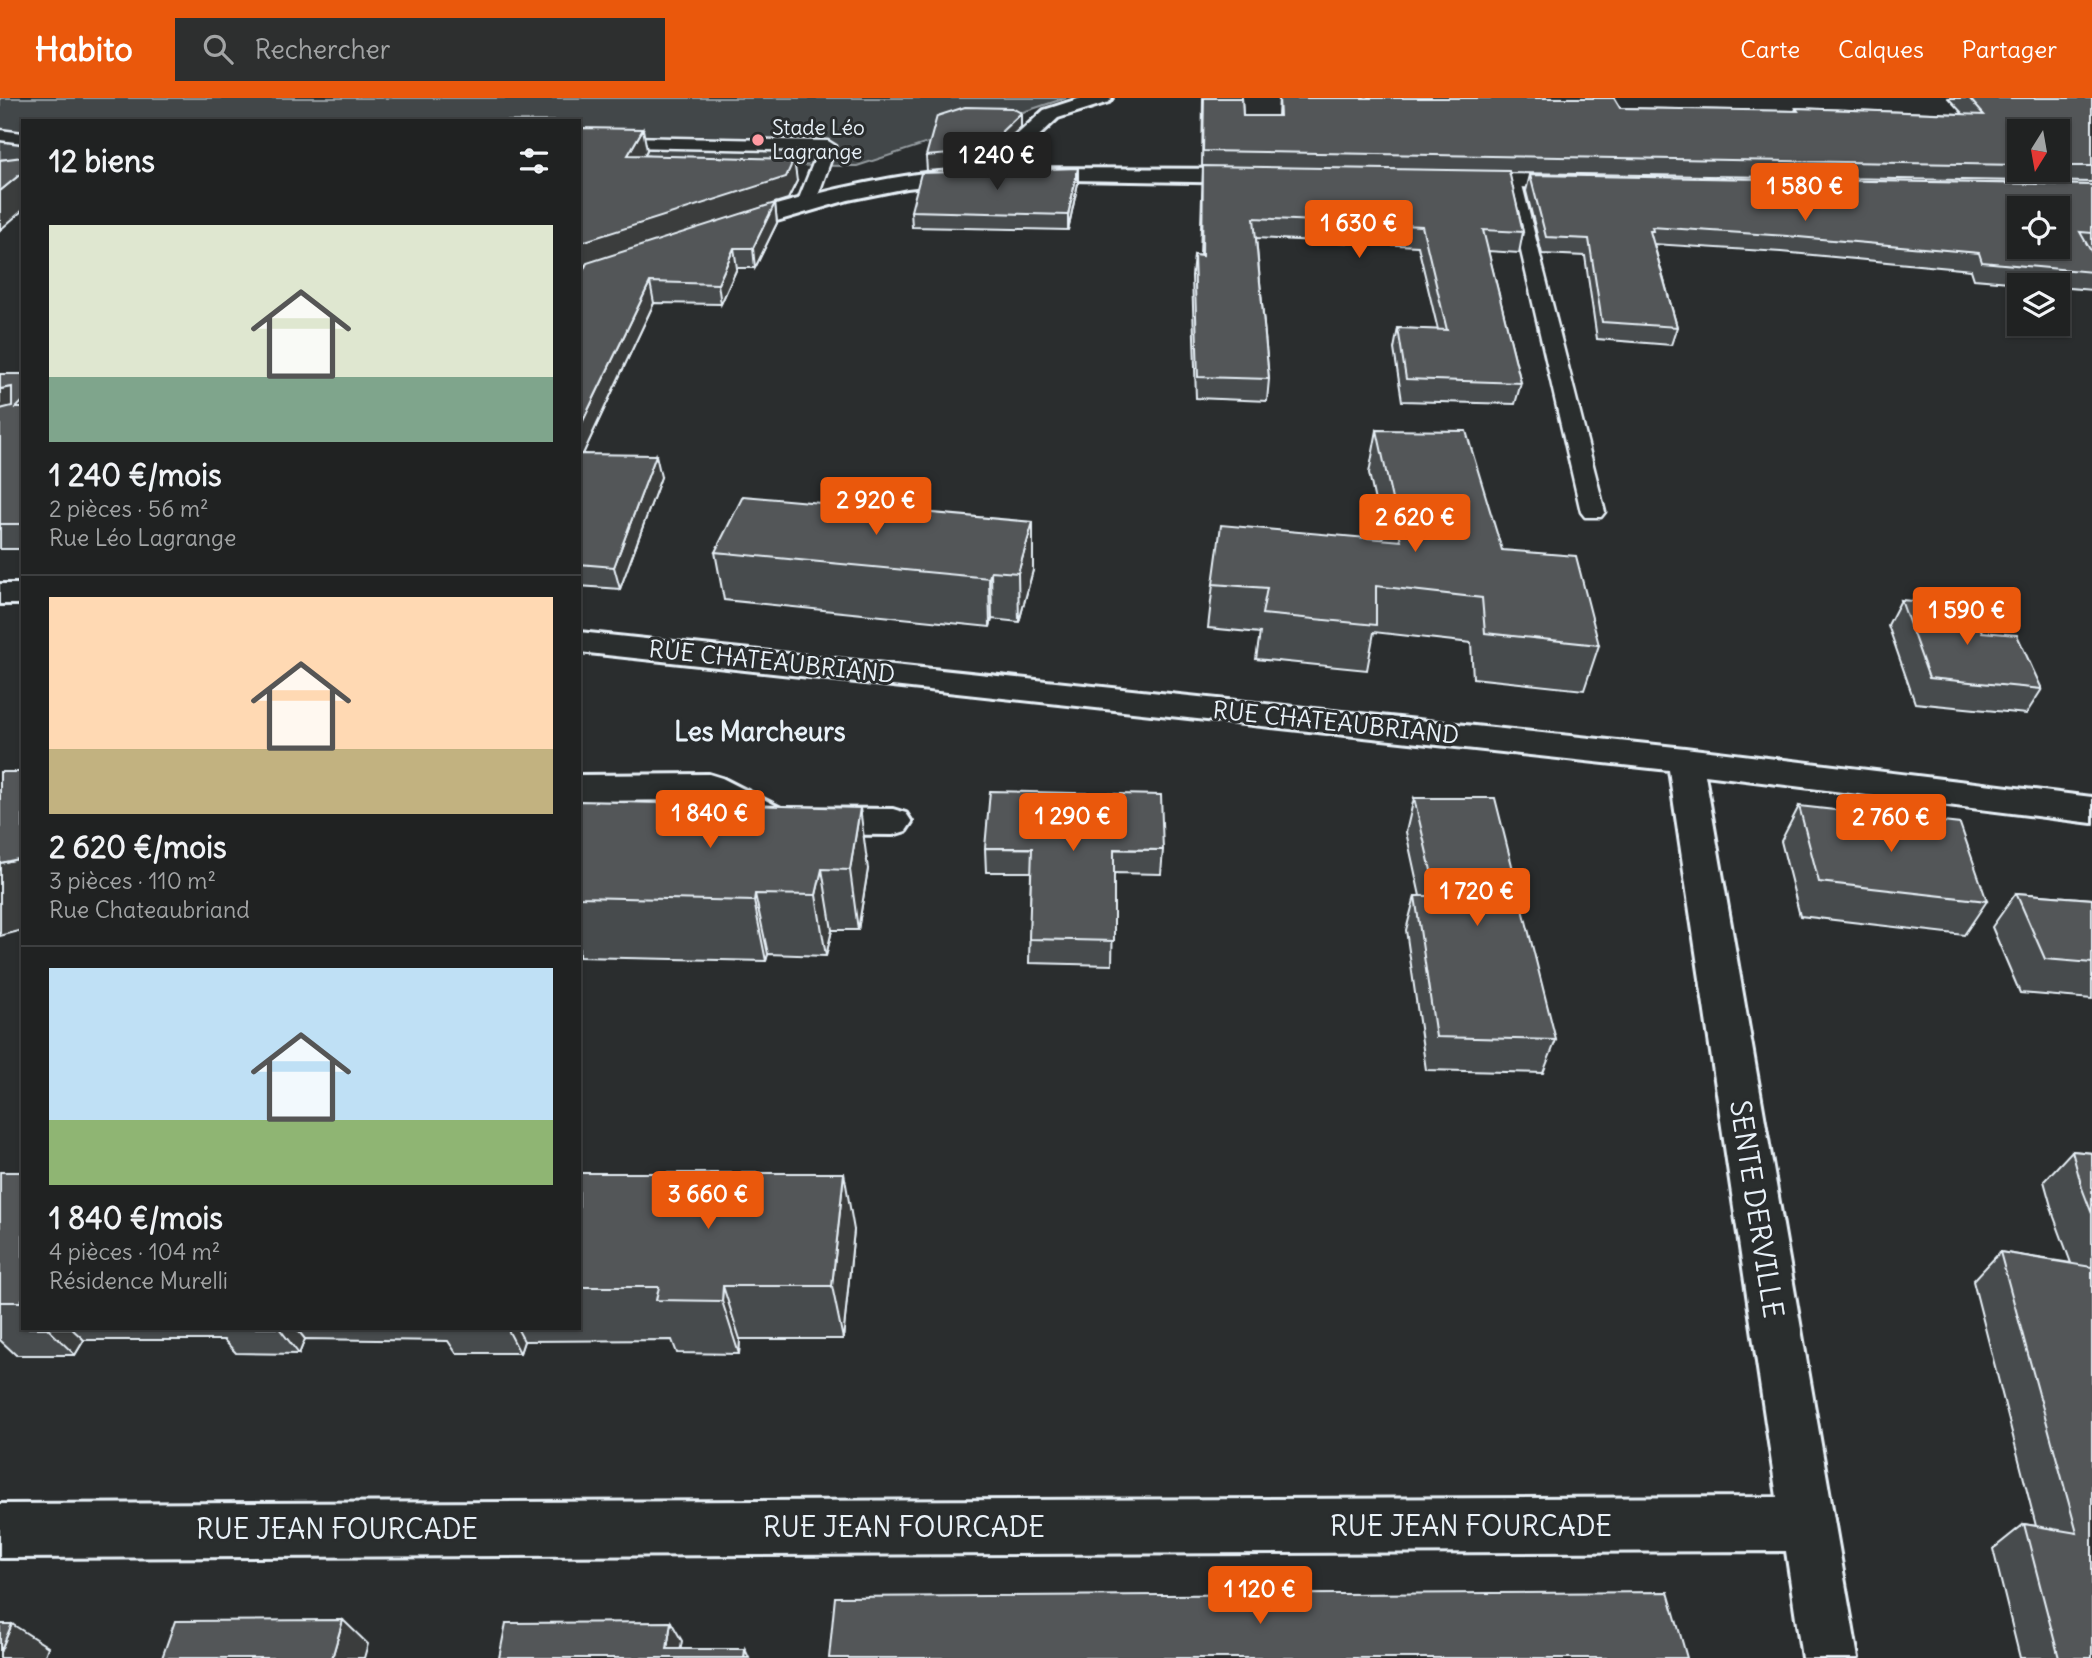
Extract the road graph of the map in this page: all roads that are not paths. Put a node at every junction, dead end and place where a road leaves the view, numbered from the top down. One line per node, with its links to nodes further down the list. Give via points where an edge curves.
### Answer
1 (1102, 98): 5 (street, via 1051,114 1015,147)
2 (0, 135): 3 (lane)
3 (21, 138)
4 (581, 141): 10 (lane, via 828,146)
5 (1013, 174): 6 (street); 10 (street, via 889,184)
6 (1276, 177)
7 (1443, 180): 8 (street)
8 (1513, 181): 9 (street); 12 (lane)
9 (1596, 183)
10 (807, 201): 11 (street)
11 (706, 236)
12 (1593, 512)
13 (0, 594): 14 (street)
14 (21, 594)
15 (581, 642): 16 (street, RUE CHATEAUBRIAND)
16 (1685, 761): 18 (street, RUE CHATEAUBRIAND); 20 (street, SENTE DERVILLE)
17 (581, 788): 19 (street, via 709,787 775,821)
18 (2092, 810)
19 (893, 822)
20 (1808, 1524): 21 (street, RUE JEAN FOURCADE); 22 (street, SENTE DERVILLE)
21 (0, 1531)
22 (1829, 1658)

